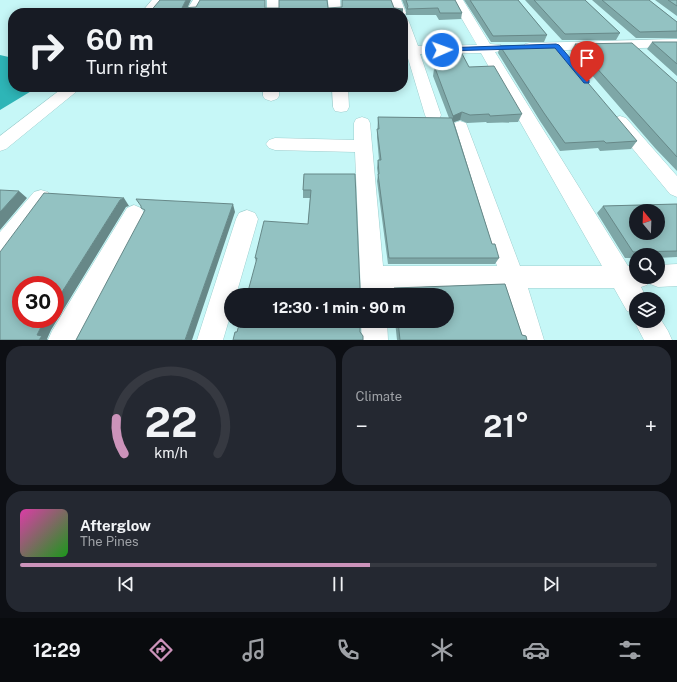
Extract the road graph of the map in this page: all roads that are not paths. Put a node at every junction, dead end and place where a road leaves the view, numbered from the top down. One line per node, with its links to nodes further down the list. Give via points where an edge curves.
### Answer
1 (158, 0): 3 (street)
2 (457, 0): 8 (street)
3 (151, 8)
4 (616, 30): 7 (street)
5 (552, 40): 7 (street); 8 (street, via 513,47); 11 (street)
6 (677, 43): 7 (street)
7 (632, 44): 10 (street)
8 (486, 48): 9 (street); 29 (street)
9 (408, 51): 17 (street)
10 (643, 55)
11 (567, 58)
12 (57, 92): 20 (street)
13 (68, 92): 22 (street)
14 (340, 92): 15 (street)
15 (341, 107)
16 (612, 112): 24 (street)
17 (433, 115)
18 (362, 123): 23 (street)
19 (460, 127): 33 (street)
20 (0, 135)
21 (275, 144): 23 (street)
22 (0, 145)
23 (363, 146): 34 (street)
24 (677, 189)
25 (41, 198): 28 (street)
26 (134, 214): 37 (street)
27 (247, 219): 38 (street)
28 (0, 249)
29 (629, 275)
30 (677, 275): 31 (street)
31 (665, 276)
32 (629, 277): 33 (street)
33 (513, 278): 34 (street); 40 (street)
34 (372, 286)
35 (374, 328): 39 (street)
36 (652, 328): 41 (street)
37 (61, 340)
38 (210, 340)
39 (375, 340)
40 (530, 340)
41 (659, 340)

